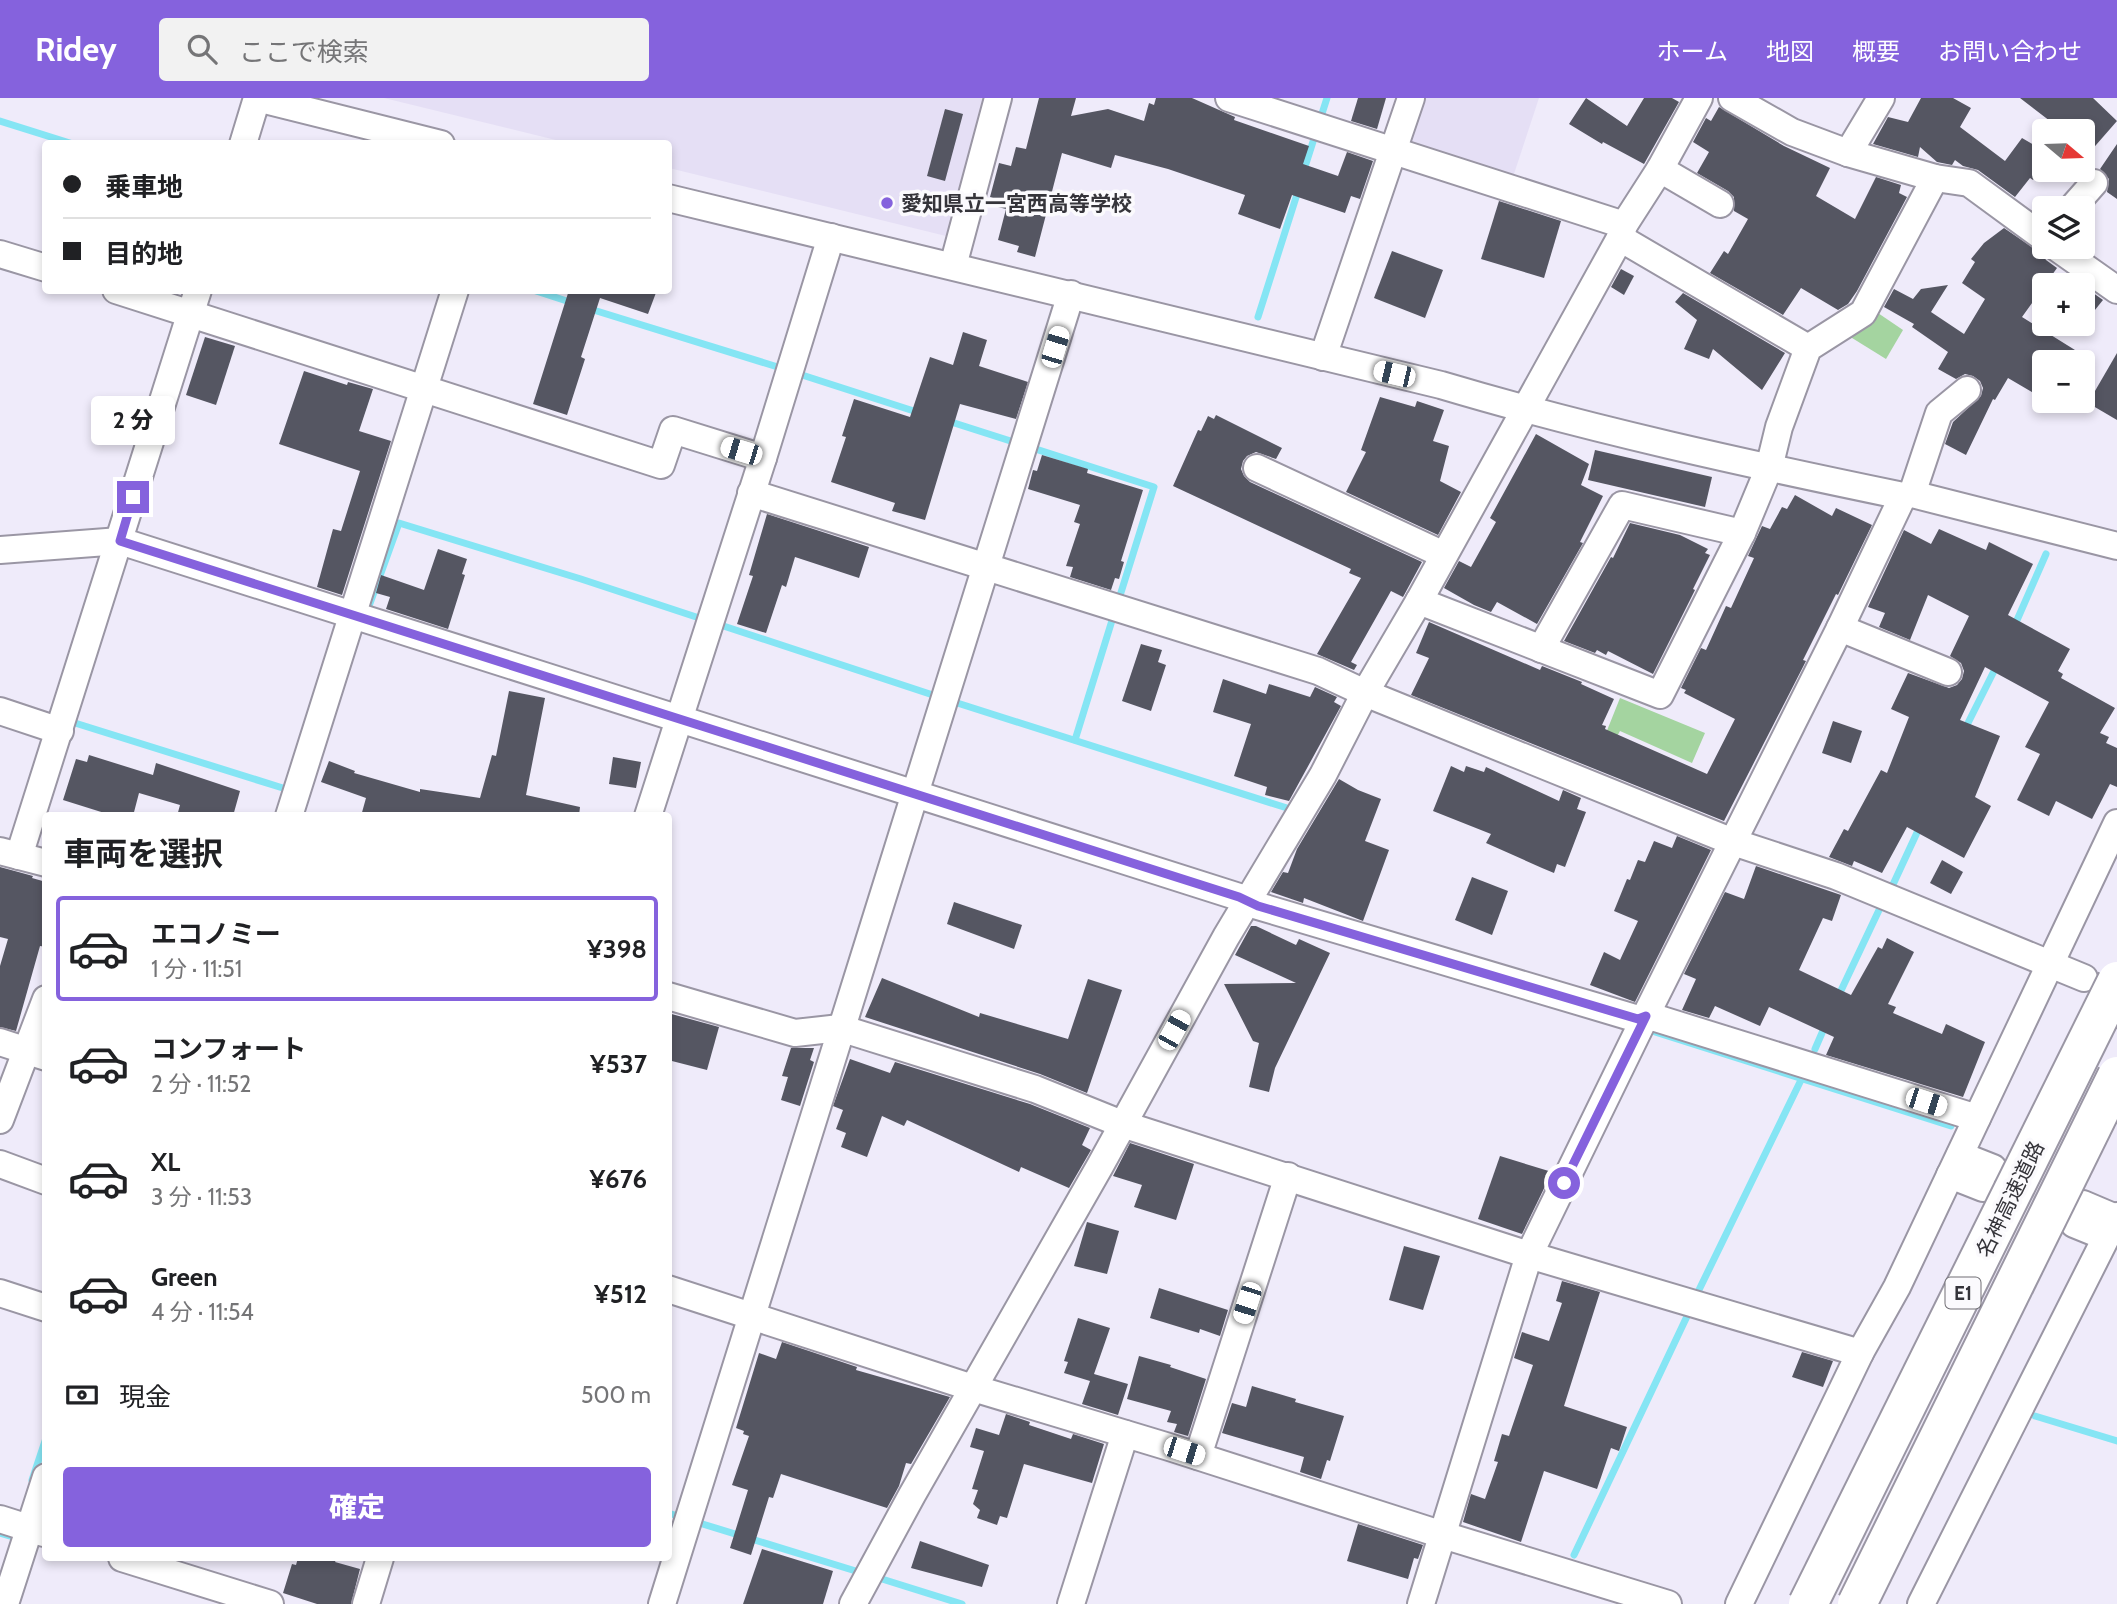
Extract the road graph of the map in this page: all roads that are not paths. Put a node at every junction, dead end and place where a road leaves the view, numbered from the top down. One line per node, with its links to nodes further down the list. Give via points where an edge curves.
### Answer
1 (257, 98): 8 (street); 9 (street)
2 (998, 98): 23 (street)
3 (1229, 98): 10 (street)
4 (1411, 98): 10 (street)
5 (1699, 98): 12 (street)
6 (1731, 98): 11 (street, via 1792,132)
7 (1881, 98): 11 (street)
8 (244, 140)
9 (425, 140)
10 (1393, 153): 19 (street); 31 (street)
11 (1849, 153): 13 (street)
12 (1660, 169): 17 (street); 19 (street)
13 (1935, 178): 18 (street, via 1969,183); 30 (street, via 1863,313)
14 (2094, 183): 15 (street)
15 (2083, 196)
16 (672, 199): 20 (street)
17 (1720, 204)
18 (2032, 229)
19 (1622, 232): 30 (street); 34 (street)
20 (831, 237): 23 (street); 35 (street)
21 (0, 254): 24 (street)
22 (2073, 259): 25 (street)
23 (953, 266): 28 (street)
24 (42, 267)
25 (2117, 290)
26 (142, 294): 29 (street)
27 (454, 294): 32 (street)
28 (1071, 294): 31 (street); 45 (street)
29 (194, 302): 32 (street); 41 (street)
30 (1808, 348): 37 (street)
31 (1323, 357): 34 (street)
32 (424, 388): 35 (street, via 662,465 673,430); 47 (street)
33 (1967, 390): 39 (street, via 1939,413)
34 (1525, 410): 37 (street); 44 (street)
35 (763, 458): 38 (street)
36 (1257, 468): 44 (street)
37 (1769, 468): 39 (street); 40 (street)
38 (751, 493): 45 (street); 53 (street)
39 (1908, 495): 42 (street); 48 (street)
40 (1742, 533): 49 (street, via 1622,505); 49 (street, via 1660,695)
41 (120, 541): 43 (street); 47 (street); 54 (street)
42 (2116, 544)
43 (0, 550)
44 (1444, 555): 46 (street)
45 (987, 566): 51 (street, via 1318,671); 55 (street)
46 (1419, 601): 49 (street); 51 (street)
47 (353, 615): 53 (street); 56 (street)
48 (1840, 628): 50 (street); 59 (street)
49 (1541, 649)
50 (1948, 672)
51 (1365, 693): 59 (street); 62 (street, via 1323,775)
52 (0, 711): 54 (street)
53 (679, 720): 55 (street); 57 (street)
54 (60, 730): 60 (street)
55 (915, 794): 62 (street); 68 (street)
56 (290, 812)
57 (649, 812)
58 (2117, 823): 63 (street)
59 (1732, 842): 63 (street, via 1836,876); 66 (street)
60 (10, 853): 61 (street)
61 (42, 862)
62 (1247, 901): 66 (street, via 1638,1019); 74 (street)
63 (2048, 965): 64 (street); 72 (street)
64 (2101, 979): 106 (highway, 名神高速道路 / E1, bridge)
65 (672, 997): 68 (street, via 795,1033)
66 (1646, 1016): 72 (street); 82 (street)
67 (42, 1021): 70 (street)
68 (840, 1028): 74 (street, via 1035,1089); 86 (street)
69 (0, 1042): 70 (street)
70 (36, 1054): 73 (street)
71 (2117, 1076): 107 (highway, 名神高速道路 / E1, bridge)
72 (1977, 1118): 76 (street)
73 (0, 1119)
74 (1122, 1124): 77 (street); 88 (street)
75 (0, 1164): 79 (street)
76 (1955, 1165): 78 (street); 87 (street)
77 (1288, 1176): 82 (street); 90 (street)
78 (1988, 1178)
79 (42, 1180)
80 (2078, 1214): 81 (street)
81 (2111, 1237): 108 (street)
82 (1529, 1255): 87 (street); 94 (street)
83 (672, 1290): 86 (street)
84 (0, 1293): 85 (street)
85 (42, 1307)
86 (749, 1317): 88 (street); 100 (street)
87 (1860, 1353): 105 (street)
88 (973, 1388): 89 (street); 101 (street)
89 (1125, 1434): 90 (street); 102 (street)
90 (1198, 1456): 94 (street)
91 (42, 1502): 93 (street)
92 (0, 1519): 93 (street)
93 (37, 1531): 97 (street)
94 (1443, 1535): 103 (street); 104 (street)
95 (132, 1561): 98 (street)
96 (379, 1561): 99 (street)
97 (5, 1604)
98 (270, 1604)
99 (366, 1604)
100 (662, 1604)
101 (853, 1604)
102 (1071, 1604)
103 (1420, 1604)
104 (1668, 1604)
105 (1739, 1604)
106 (1808, 1604)
107 (1857, 1604)
108 (1921, 1604)

